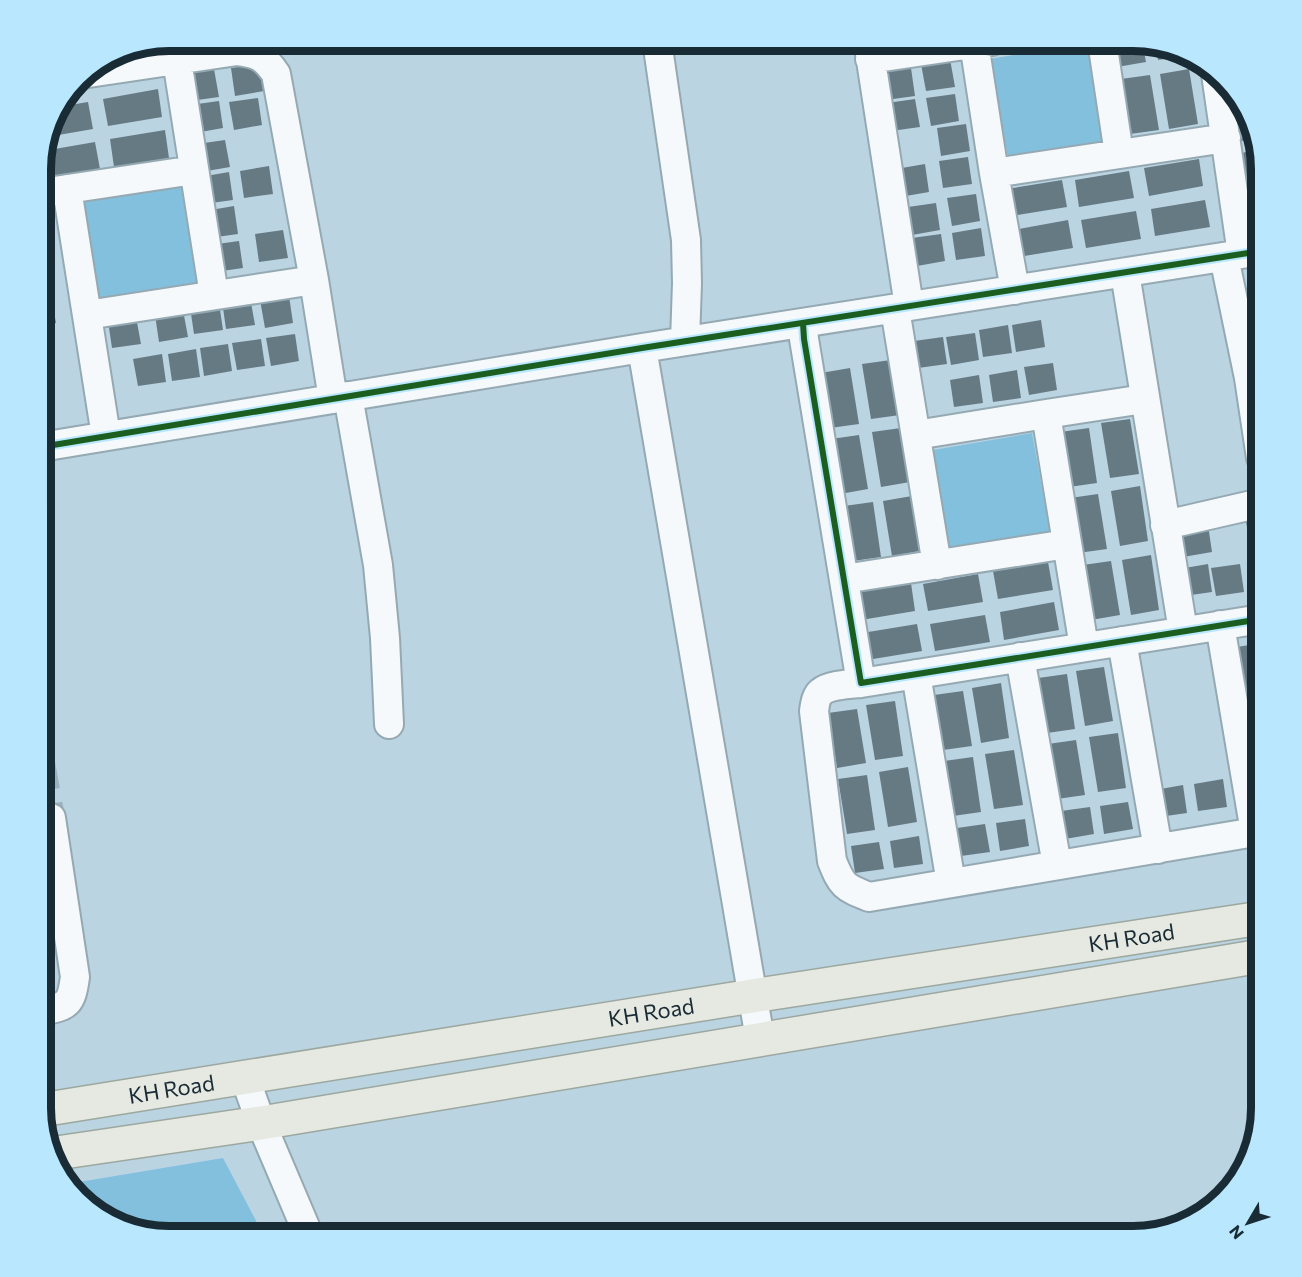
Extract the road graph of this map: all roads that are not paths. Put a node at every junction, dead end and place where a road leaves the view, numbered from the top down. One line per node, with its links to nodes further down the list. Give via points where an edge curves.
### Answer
1 (658, 51): 22 (street, via 686,240)
2 (869, 51): 18 (street)
3 (984, 51): 11 (street)
4 (1104, 51): 9 (street)
5 (177, 60): 6 (street); 10 (street); 15 (street, via 252,52 268,62 276,74)
6 (103, 71)
7 (1218, 86): 8 (street)
8 (1226, 138): 9 (street); 13 (street)
9 (1119, 154): 11 (street)
10 (194, 170): 12 (street); 17 (street)
11 (994, 173): 16 (street)
12 (54, 191): 19 (street)
13 (1242, 254): 14 (street); 21 (street)
14 (1125, 273): 16 (street); 25 (street)
15 (314, 280): 17 (street); 24 (street)
16 (1015, 290): 18 (street)
17 (214, 295): 19 (street)
18 (902, 307): 20 (street); 27 (street)
19 (87, 315): 28 (street)
20 (803, 323): 22 (street); 34 (street)
21 (1251, 339)
22 (685, 341): 23 (street)
23 (642, 348): 24 (street); 52 (street)
24 (340, 397): 28 (street); 43 (street, via 378,565)
25 (1144, 399): 26 (street); 31 (street)
26 (1046, 414): 27 (street); 32 (street)
27 (916, 435): 33 (street)
28 (106, 436): 29 (street)
29 (51, 445)
30 (1251, 505): 31 (street)
31 (1165, 525): 37 (street)
32 (1067, 544): 33 (street); 39 (street)
33 (937, 565): 34 (street)
34 (844, 579): 42 (street)
35 (1251, 621): 36 (street)
36 (1220, 625): 37 (street); 44 (street)
37 (1182, 631): 38 (street)
38 (1122, 641): 39 (street); 47 (street)
39 (1084, 647): 40 (street)
40 (1020, 657): 41 (street); 48 (street)
41 (916, 674): 42 (street); 49 (street)
42 (861, 683): 49 (street, via 820,692 814,711 832,861 838,877 848,889 868,897)
43 (389, 724)
44 (1251, 794)
45 (51, 818): 53 (street, via 75,977 73,996 62,1007)
46 (1251, 833): 47 (street)
47 (1158, 849): 48 (street)
48 (1057, 866): 49 (street)
49 (951, 883)
50 (1251, 920): 52 (main road, KH Road)
51 (1251, 958): 54 (main road, KH Road)
52 (752, 996): 54 (street); 55 (main road, KH Road)
53 (51, 1009)
54 (760, 1039): 57 (main road, KH Road)
55 (245, 1078): 56 (main road, KH Road); 57 (street)
56 (51, 1108)
57 (261, 1123): 58 (main road, KH Road); 59 (street)
58 (60, 1153)
59 (305, 1226)

